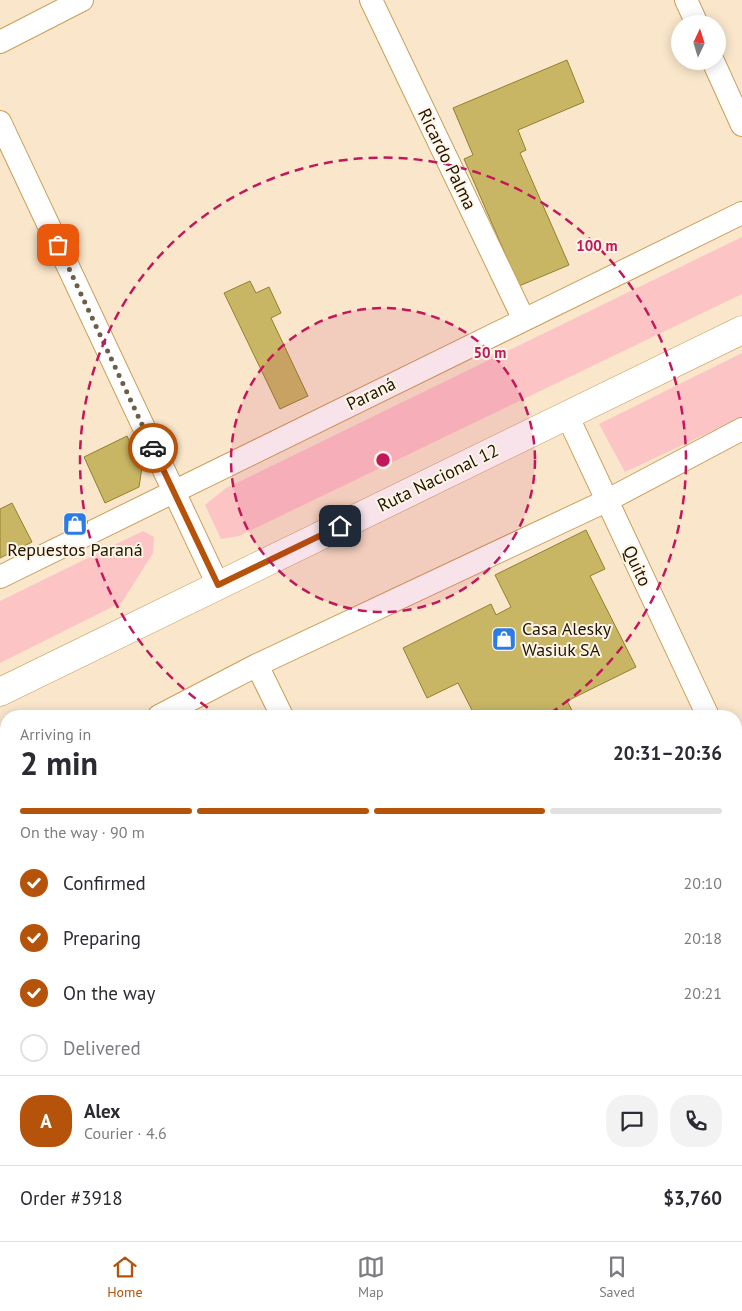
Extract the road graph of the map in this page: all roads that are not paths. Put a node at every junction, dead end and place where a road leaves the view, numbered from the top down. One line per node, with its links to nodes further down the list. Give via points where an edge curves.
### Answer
1 (82, 0): 5 (street)
2 (371, 0): 10 (street, Ricardo Palma)
3 (686, 0): 4 (street)
4 (693, 15)
5 (0, 42)
6 (718, 70): 8 (street)
7 (0, 122): 14 (street)
8 (742, 125)
9 (742, 213): 10 (street, Paraná)
10 (523, 318): 14 (street, Paraná)
11 (742, 330): 12 (highway, Ruta Nacional 12)
12 (567, 415): 15 (street, Quito); 17 (highway, Ruta Nacional 12)
13 (742, 429): 15 (street)
14 (173, 491): 16 (street, Paraná); 17 (street)
15 (606, 501): 18 (street); 22 (street, Quito)
16 (0, 577)
17 (218, 585): 19 (highway, Ruta Nacional 12)
18 (257, 665): 20 (street); 21 (street)
19 (0, 692)
20 (170, 710)
21 (279, 710)
22 (705, 710)

